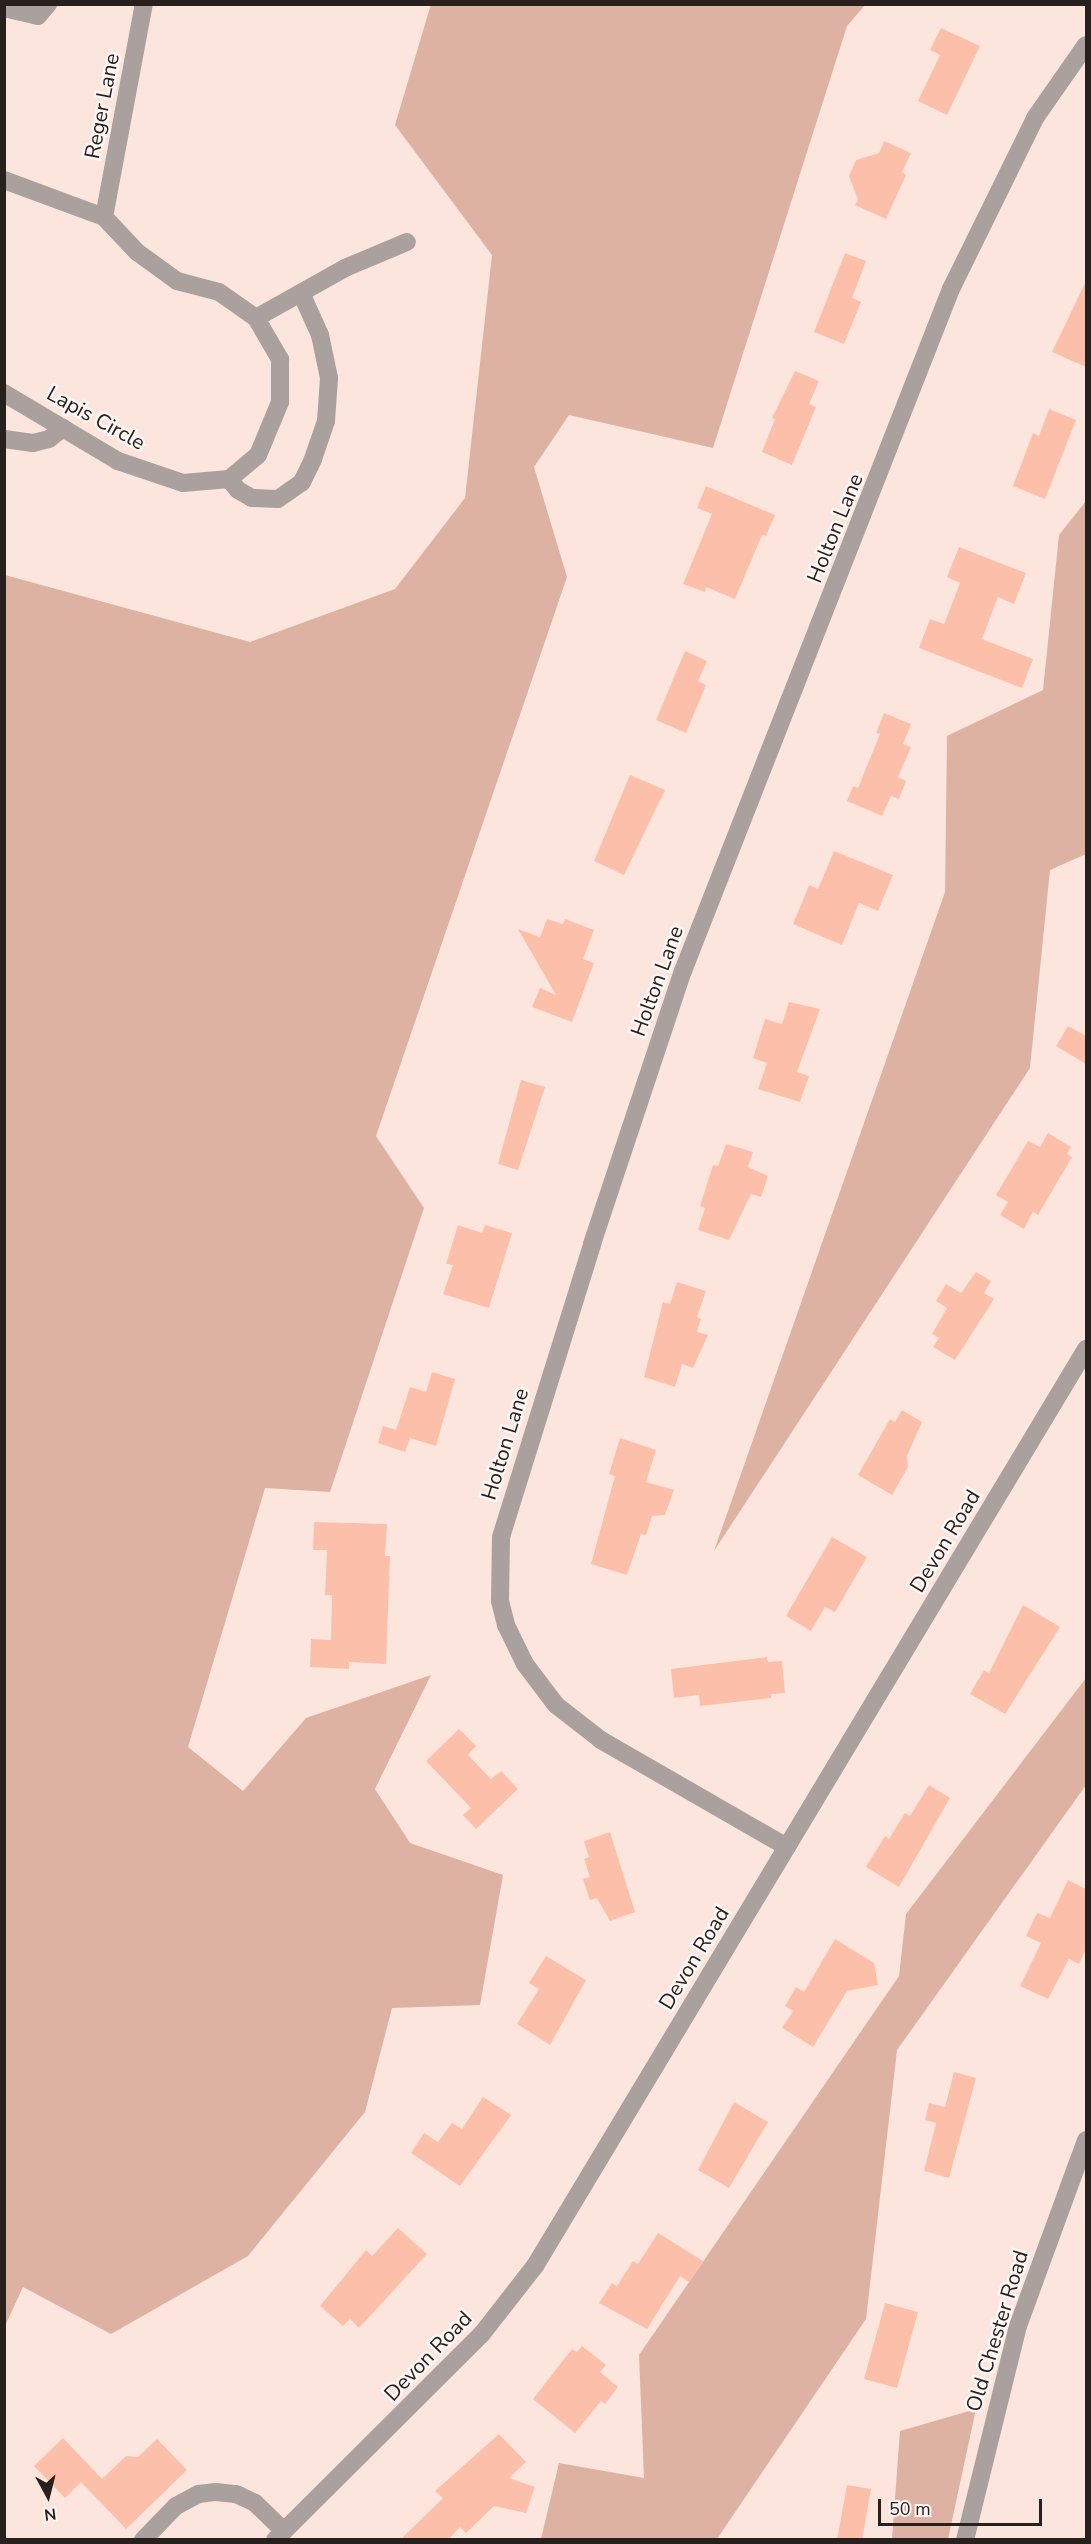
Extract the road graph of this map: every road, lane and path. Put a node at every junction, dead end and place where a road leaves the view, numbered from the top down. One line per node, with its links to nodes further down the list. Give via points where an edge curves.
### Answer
1 (48, 4): 3 (street, via 38,16)
2 (144, 4): 6 (street, Reger Lane)
3 (4, 8)
4 (1086, 45): 15 (street, Holton Lane, via 1035,118 951,289 688,960 592,1244 501,1537 500,1601 506,1625 525,1664 556,1705 601,1740)
5 (4, 180): 6 (street)
6 (104, 216): 9 (street, via 137,252 177,281 219,292)
7 (407, 242): 8 (street, via 345,268)
8 (301, 293): 9 (street); 13 (street, via 321,335 329,378 326,422 313,459 302,482 278,499 252,498 238,490)
9 (256, 318): 13 (street, via 280,359 280,402 258,455)
10 (4, 393): 11 (street, Lapis Circle)
11 (63, 428): 12 (street, via 33,443); 13 (street, Lapis Circle, via 118,460 183,483)
12 (4, 439)
13 (229, 478)
14 (1086, 1349): 15 (street, Devon Road)
15 (787, 1847): 17 (street, Devon Road, via 535,2266 481,2335)
16 (1086, 2140): 19 (street, Old Chester Road, via 1018,2326)
17 (280, 2535): 18 (street, via 255,2503 236,2494 216,2492 199,2494 176,2506)
18 (143, 2540)
19 (965, 2540)

